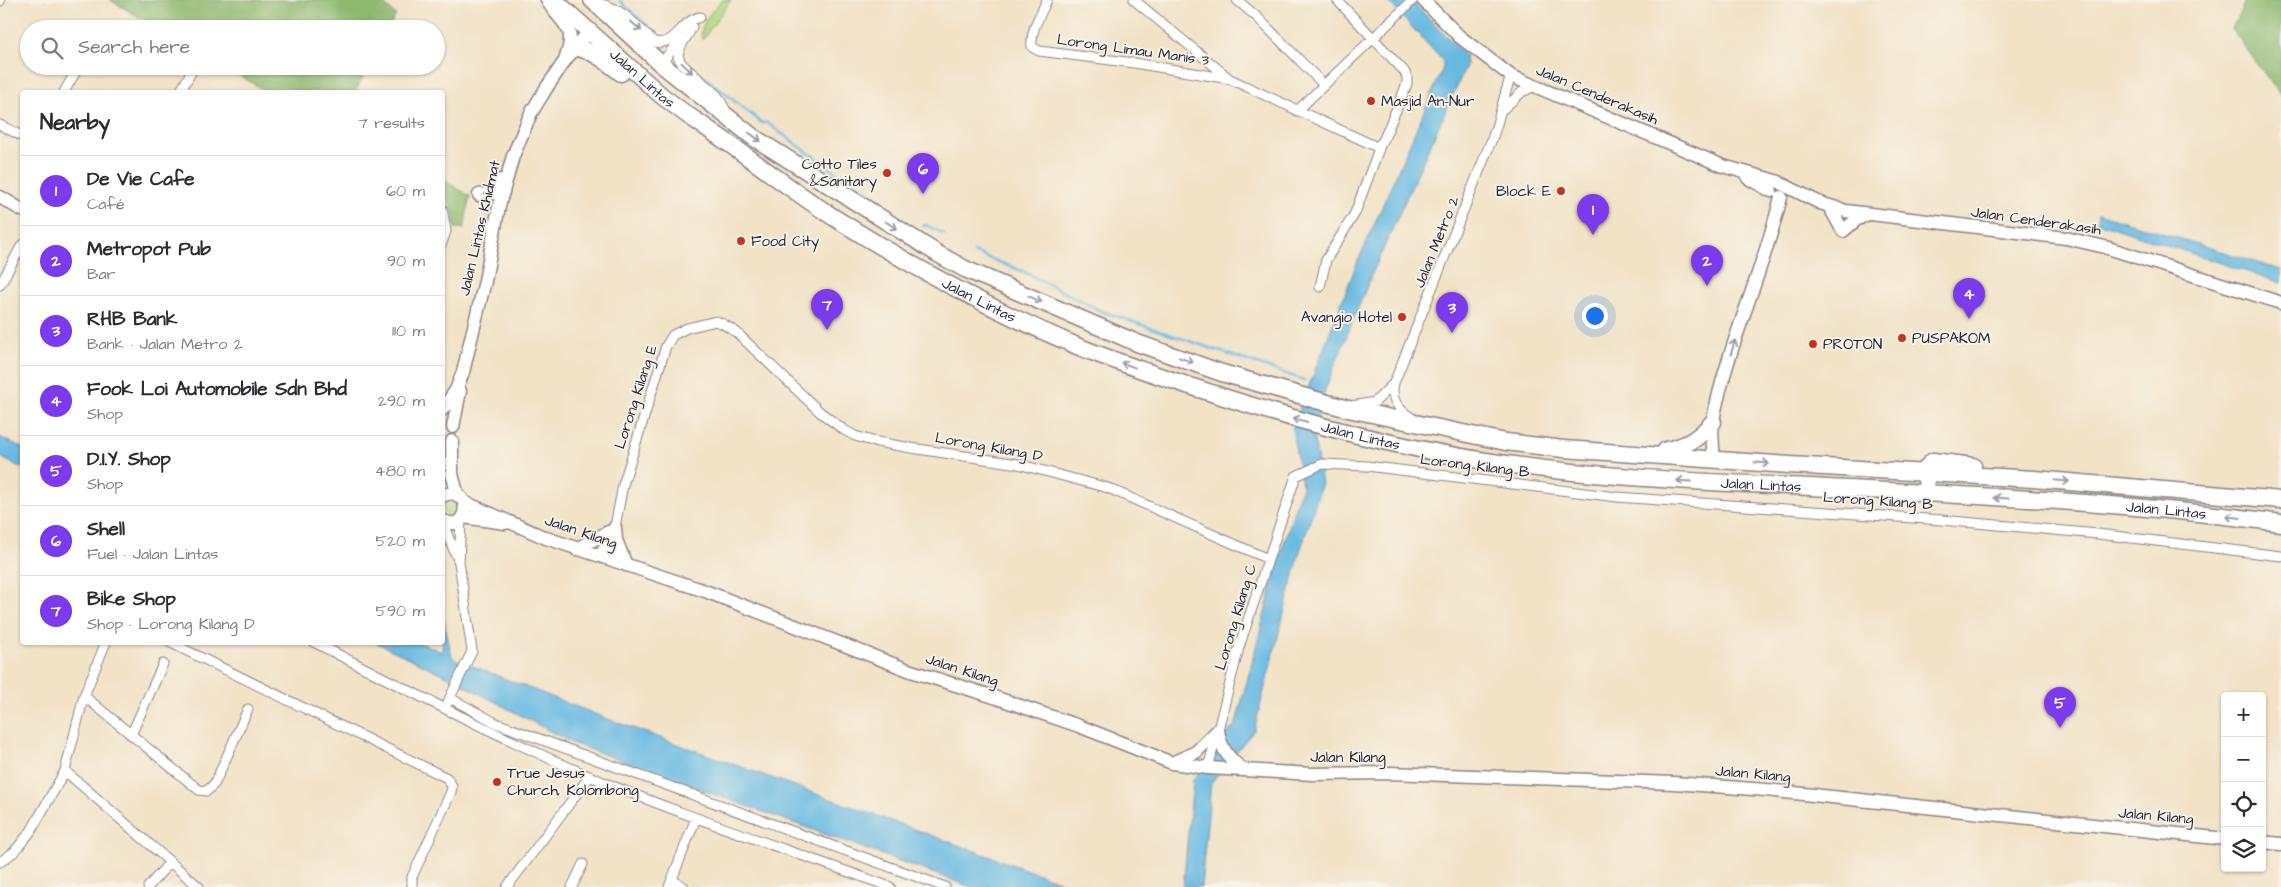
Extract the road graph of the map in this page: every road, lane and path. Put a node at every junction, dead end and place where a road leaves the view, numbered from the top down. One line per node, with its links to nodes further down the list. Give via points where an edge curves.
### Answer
1 (547, 0): 13 (street, via 569,27)
2 (554, 0): 11 (highway, Jalan Lintas)
3 (1047, 0): 18 (street, Lorong Limau Manis 3, via 1034,30 1032,47 1039,51)
4 (1134, 0): 18 (street)
5 (1237, 0): 19 (street)
6 (1337, 0): 12 (street)
7 (1413, 0): 12 (street)
8 (1423, 0): 17 (street, Jalan Cenderakasih, via 1460,37)
9 (589, 1): 10 (street, one-way to 10, via 609,5 654,42 660,43 674,38 690,20); 11 (highway, via 596,16); 14 (highway, Jalan Lintas)
10 (700, 17)
11 (590, 30): 13 (street, Jalan Lintas Khidmat); 23 (highway, Jalan Lintas)
12 (1372, 38): 19 (street); 29 (street, via 1407,77 1407,84)
13 (571, 54): 23 (highway, via 592,51 639,86); 30 (street, Jalan Lintas Khidmat, via 531,113)
14 (661, 64): 26 (highway, Jalan Lintas); 26 (street, one-way to 26, via 692,27 678,58 717,95); 34 (highway, via 661,80 666,86 782,174)
15 (74, 75): 21 (street)
16 (190, 75): 22 (street)
17 (1511, 76): 20 (street, Jalan Cenderakasih); 24 (street, Jalan Metro 2)
18 (1230, 79): 25 (street)
19 (1324, 85): 25 (street)
20 (1535, 86): 24 (street, Jalan Metro 2, via 1522,92); 31 (street, Jalan Cenderakasih)
21 (65, 90)
22 (181, 90)
23 (662, 96): 34 (highway, Jalan Lintas)
24 (1503, 109): 44 (street, Jalan Metro 2)
25 (1297, 111): 29 (street, via 1364,143)
26 (731, 118): 45 (highway, Jalan Lintas, one-way to 45, via 753,137 965,269 1137,343 1222,373)
27 (0, 125): 28 (street)
28 (20, 135)
29 (1380, 146): 40 (street, via 1355,213 1326,260)
30 (513, 156): 32 (street, via 494,193); 43 (street, Jalan Lintas Khidmat)
31 (1778, 191): 35 (street, Jalan Cenderakasih); 47 (street, one-way to 31, via 1767,244)
32 (479, 195)
33 (0, 197): 36 (street)
34 (810, 201): 56 (highway, Jalan Lintas, one-way to 34, via 1496,463 1411,447 1254,408 1140,370 1025,322 911,265)
35 (1825, 204): 37 (street, Jalan Cenderakasih); 37 (street, via 1843,232)
36 (20, 209)
37 (1868, 214): 41 (street, Jalan Cenderakasih, via 2076,240)
38 (20, 249): 39 (street)
39 (0, 285)
40 (1320, 287)
41 (2281, 303)
42 (730, 327): 69 (street, Lorong Kilang E, via 716,321 701,323 680,331 669,340 638,432); 73 (street, Lorong Kilang D, via 820,412 855,436 904,447 1018,464 1108,488)
43 (463, 372): 46 (street, Jalan Lintas Khidmat); 48 (street, via 463,382)
44 (1394, 383): 45 (street, Jalan Metro 2, via 1371,403 1349,406); 49 (street, via 1392,391 1396,405)
45 (1324, 403): 49 (highway, Jalan Lintas)
46 (445, 406)
47 (1713, 422): 52 (highway, via 1689,444); 53 (street)
48 (448, 423): 50 (street, via 454,437)
49 (1423, 425): 51 (highway, Jalan Lintas, via 1506,442)
50 (447, 444): 62 (street, via 452,474)
51 (1564, 449): 52 (highway, Jalan Lintas); 56 (highway, via 1607,462 1613,467)
52 (1650, 454): 53 (highway, Jalan Lintas)
53 (1714, 458): 54 (highway, Jalan Lintas, one-way to 54); 57 (highway, via 1718,471)
54 (1926, 473): 58 (highway, via 1930,489); 60 (highway, Jalan Lintas, one-way to 60, via 1929,464 1942,461 2022,473 2034,479)
55 (1296, 476): 71 (street, Lorong Kilang B, via 1322,464 1367,466 1617,496 2098,534); 73 (street, Lorong Kilang C)
56 (1614, 477): 57 (highway, Jalan Lintas, one-way to 56)
57 (1733, 483): 58 (highway, Jalan Lintas)
58 (1939, 494): 67 (highway, Jalan Lintas, one-way to 58, via 2195,512)
59 (445, 495): 62 (street)
60 (2237, 496): 61 (highway); 63 (highway, Jalan Lintas)
61 (2281, 496)
62 (461, 499): 64 (street, via 466,508); 66 (street, Jalan Kilang)
63 (2281, 500)
64 (462, 518): 65 (street, Jalan Kilang); 66 (street, Jalan Kilang); 74 (street)
65 (445, 522)
66 (510, 523): 70 (street, Jalan Kilang)
67 (2281, 523)
68 (445, 528): 74 (street)
69 (611, 530): 70 (street); 72 (street, Lorong Kilang E); 75 (street)
70 (576, 549): 72 (street, Jalan Kilang)
71 (2281, 556)
72 (605, 557): 75 (street, Jalan Kilang)
73 (1268, 559): 84 (street, Lorong Kilang C, via 1240,644)
74 (459, 562): 81 (street, via 472,644 469,659)
75 (626, 564): 86 (street, Jalan Kilang, via 911,671 1079,726)
76 (105, 645): 80 (street)
77 (175, 645): 102 (street, via 447,778 452,786 451,792 412,877)
78 (320, 645): 83 (street)
79 (163, 664): 85 (street)
80 (84, 696): 85 (street); 89 (street)
81 (450, 698): 83 (street); 106 (street, via 496,723)
82 (248, 708): 85 (street, via 215,783 207,791 199,790)
83 (444, 709): 90 (street)
84 (1218, 730): 86 (street, via 1196,752); 87 (street, Lorong Kilang C); 88 (street, via 1226,754)
85 (130, 735)
86 (1172, 763): 87 (street, Jalan Kilang)
87 (1208, 768): 88 (street, Jalan Kilang)
88 (1244, 770): 92 (street, Jalan Kilang, via 1674,783)
89 (65, 771): 95 (street, via 31,831 14,852); 96 (street)
90 (590, 776): 91 (street); 99 (street)
91 (696, 818): 98 (street); 105 (street)
92 (2221, 839)
93 (2266, 842): 94 (street)
94 (2281, 844)
95 (0, 862)
96 (170, 862): 100 (street); 101 (street)
97 (583, 864): 103 (street)
98 (671, 884): 104 (street)
99 (511, 886)
100 (148, 887)
101 (199, 887)
102 (412, 887)
103 (572, 887)
104 (684, 887)
105 (890, 887)
106 (945, 887)

